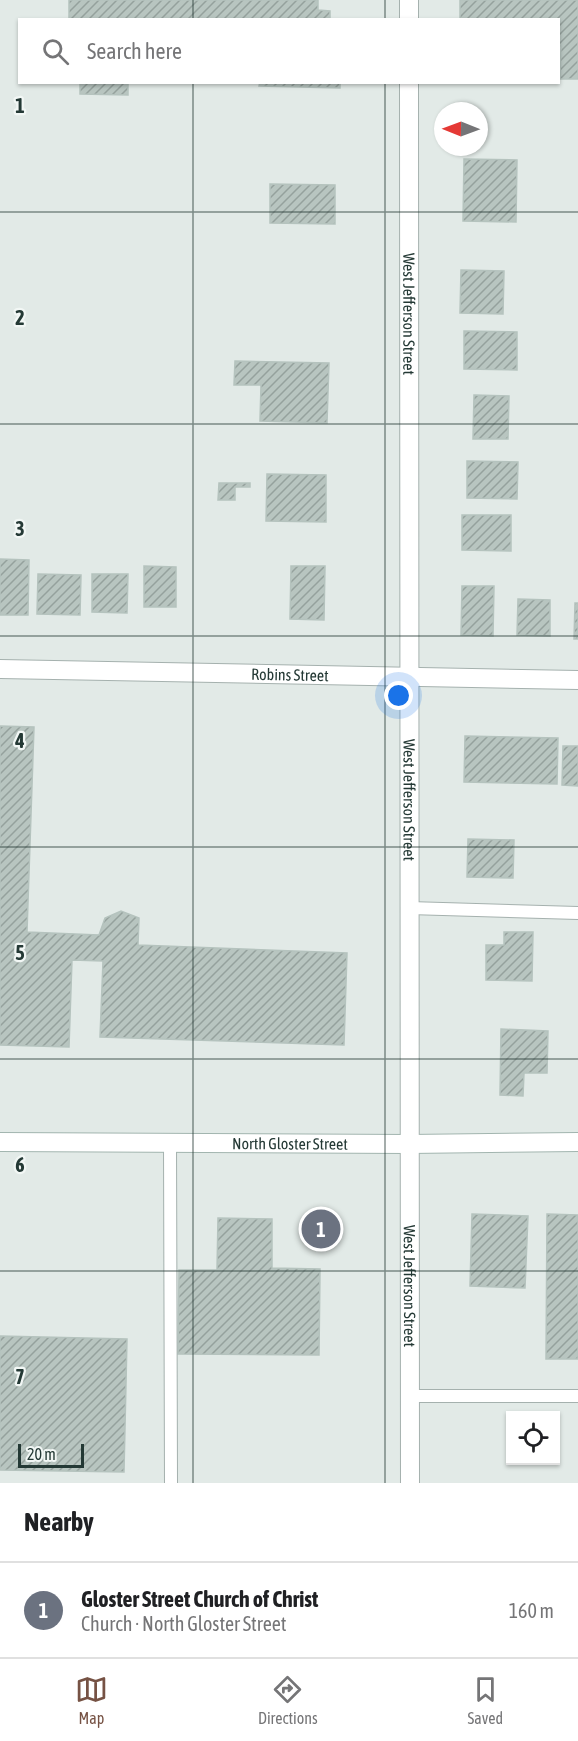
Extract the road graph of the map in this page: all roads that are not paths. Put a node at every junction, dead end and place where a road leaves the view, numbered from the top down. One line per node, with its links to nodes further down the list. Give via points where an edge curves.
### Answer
1 (409, 0): 2 (street)
2 (409, 18)
3 (409, 84): 5 (street, West Jefferson Street)
4 (0, 669): 5 (street, Robins Street)
5 (409, 677): 6 (street, Robins Street); 7 (street, West Jefferson Street)
6 (578, 680)
7 (409, 908): 8 (lane); 12 (street, West Jefferson Street)
8 (578, 913)
9 (0, 1142): 11 (street, North Gloster Street)
10 (578, 1142): 12 (street, North Gloster Street)
11 (170, 1143): 12 (street, North Gloster Street); 15 (lane)
12 (409, 1144): 13 (street, West Jefferson Street)
13 (410, 1396): 14 (lane); 16 (street, West Jefferson Street)
14 (578, 1396)
15 (171, 1483)
16 (411, 1483)

